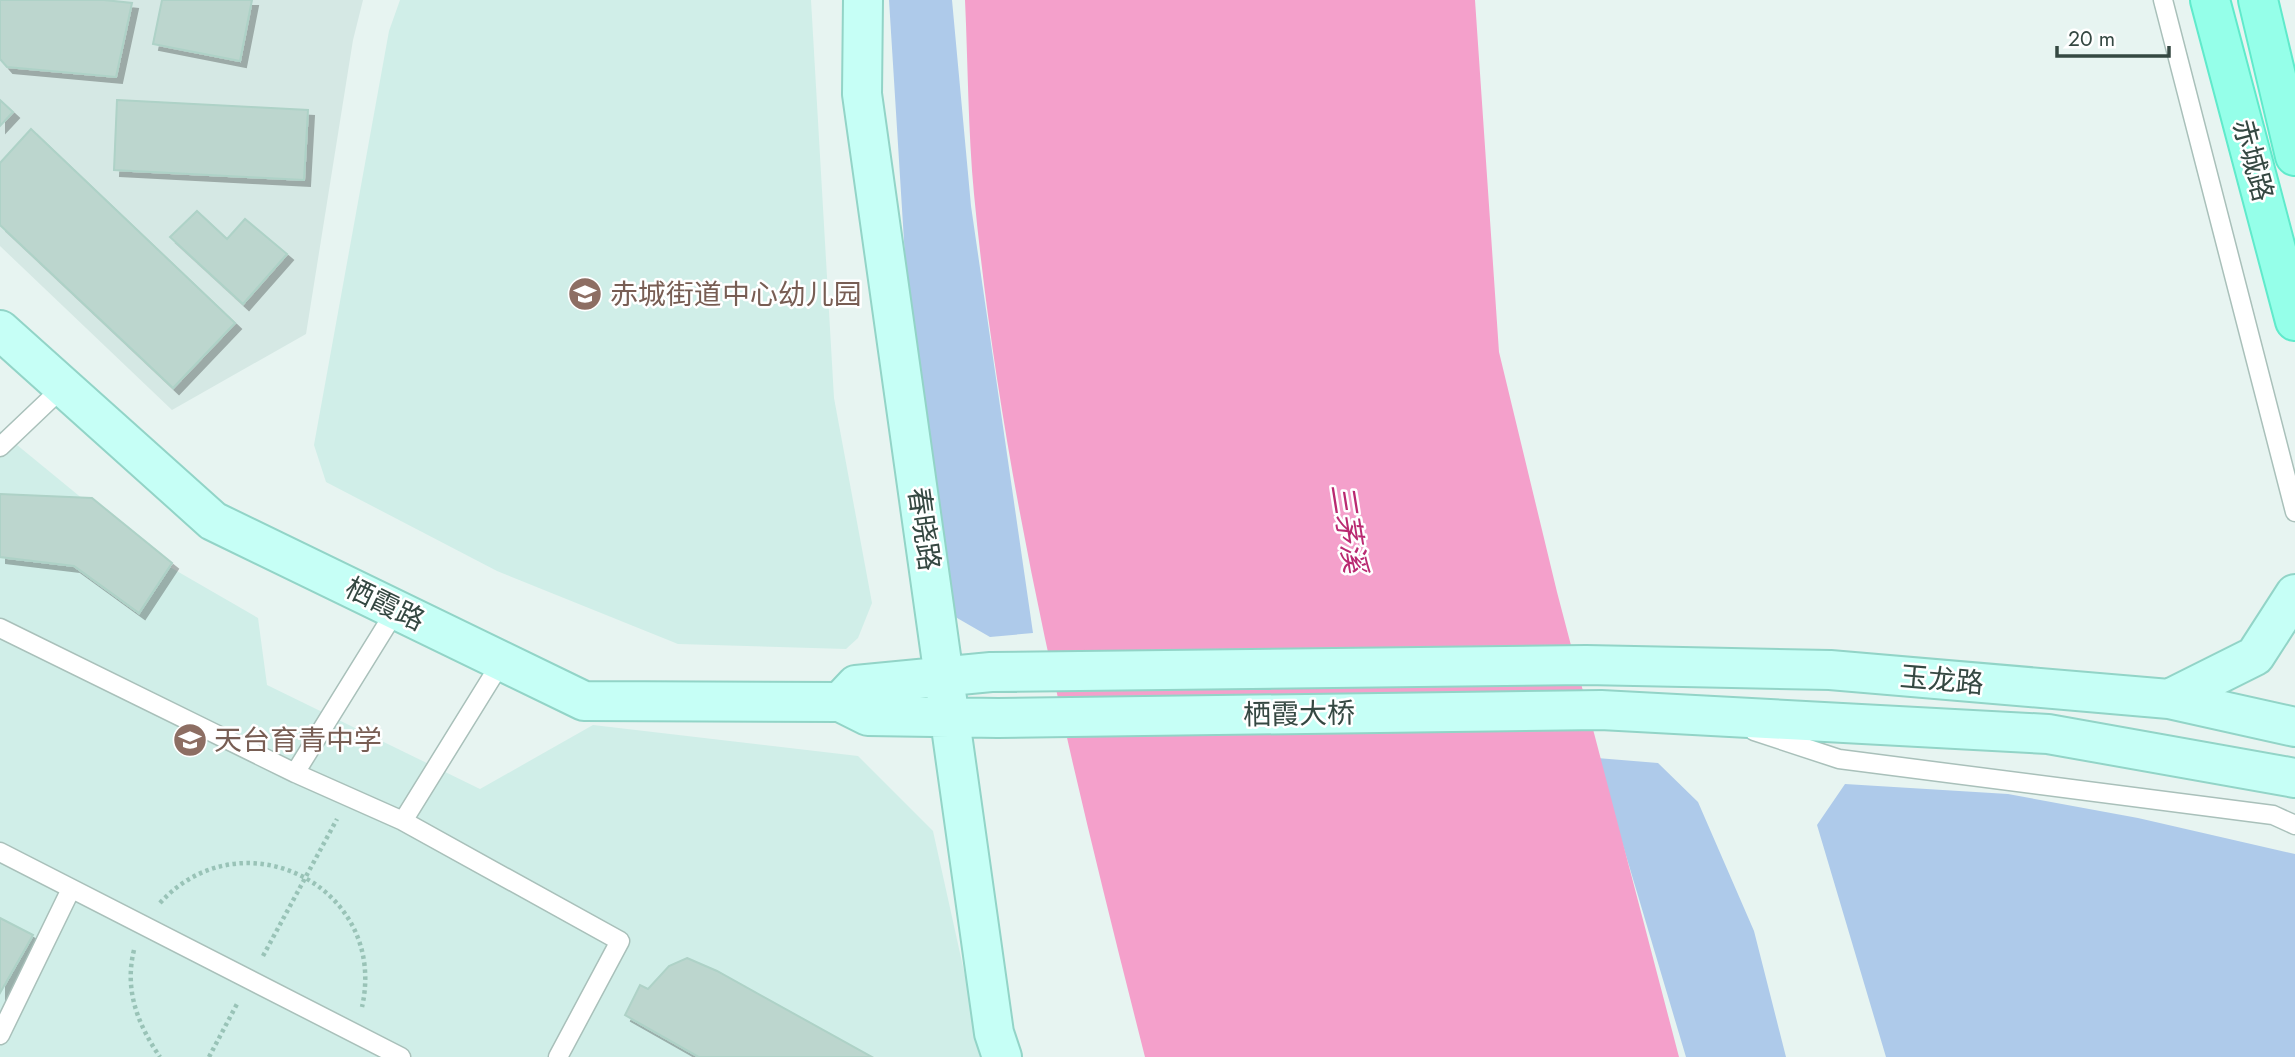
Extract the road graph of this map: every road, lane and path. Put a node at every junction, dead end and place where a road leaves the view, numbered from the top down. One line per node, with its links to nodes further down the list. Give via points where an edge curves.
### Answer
1 (863, 0): 16 (main road, 春晓路, via 862,93)
2 (2163, 0): 10 (lane)
3 (2210, 0): 6 (main road, 赤城路)
4 (2258, 0): 5 (main road, 赤城路)
5 (2295, 156)
6 (2295, 321)
7 (0, 330): 8 (main road, 栖霞路)
8 (63, 387): 9 (lane); 12 (main road, 栖霞路, via 213,521)
9 (0, 447)
10 (2295, 512)
11 (2295, 594): 17 (main road, via 2255,656)
12 (396, 610): 14 (main road, 栖霞路); 23 (lane)
13 (0, 628): 23 (lane)
14 (502, 661): 18 (main road, 栖霞路, via 584,701); 26 (lane)
15 (1586, 665): 16 (main road, 栖霞大桥, via 991,672); 17 (main road, 玉龙路, via 1830,670)
16 (944, 677): 18 (main road, 栖霞大桥, via 856,685); 21 (main road, 春晓路)
17 (2169, 699): 22 (main road, 玉龙路)
18 (839, 702): 21 (main road, 栖霞大桥, via 868,716)
19 (1601, 710): 20 (main road, 玉龙路); 21 (main road, 栖霞大桥)
20 (1707, 716): 24 (main road, 玉龙路, via 2048,734); 27 (lane, via 1839,759 2273,816)
21 (950, 717): 39 (main road, 春晓路, via 994,1033)
22 (2295, 727)
23 (295, 773): 25 (lane)
24 (2295, 778)
25 (349, 797): 26 (lane); 31 (path)
26 (403, 821): 38 (lane, via 620,941)
27 (2295, 825)
28 (0, 852): 29 (lane)
29 (71, 888): 30 (lane); 34 (lane)
30 (144, 926): 33 (lane); 33 (path, via 173,888 208,868 247,861 286,868 320,886 346,914 362,948 366,987); 35 (path, via 133,953 131,993 142,1031)
31 (260, 962)
32 (241, 998): 36 (path)
33 (353, 1032): 37 (lane)
34 (0, 1035)
35 (160, 1057)
36 (209, 1057)
37 (401, 1057)
38 (558, 1057)
39 (1002, 1057)

